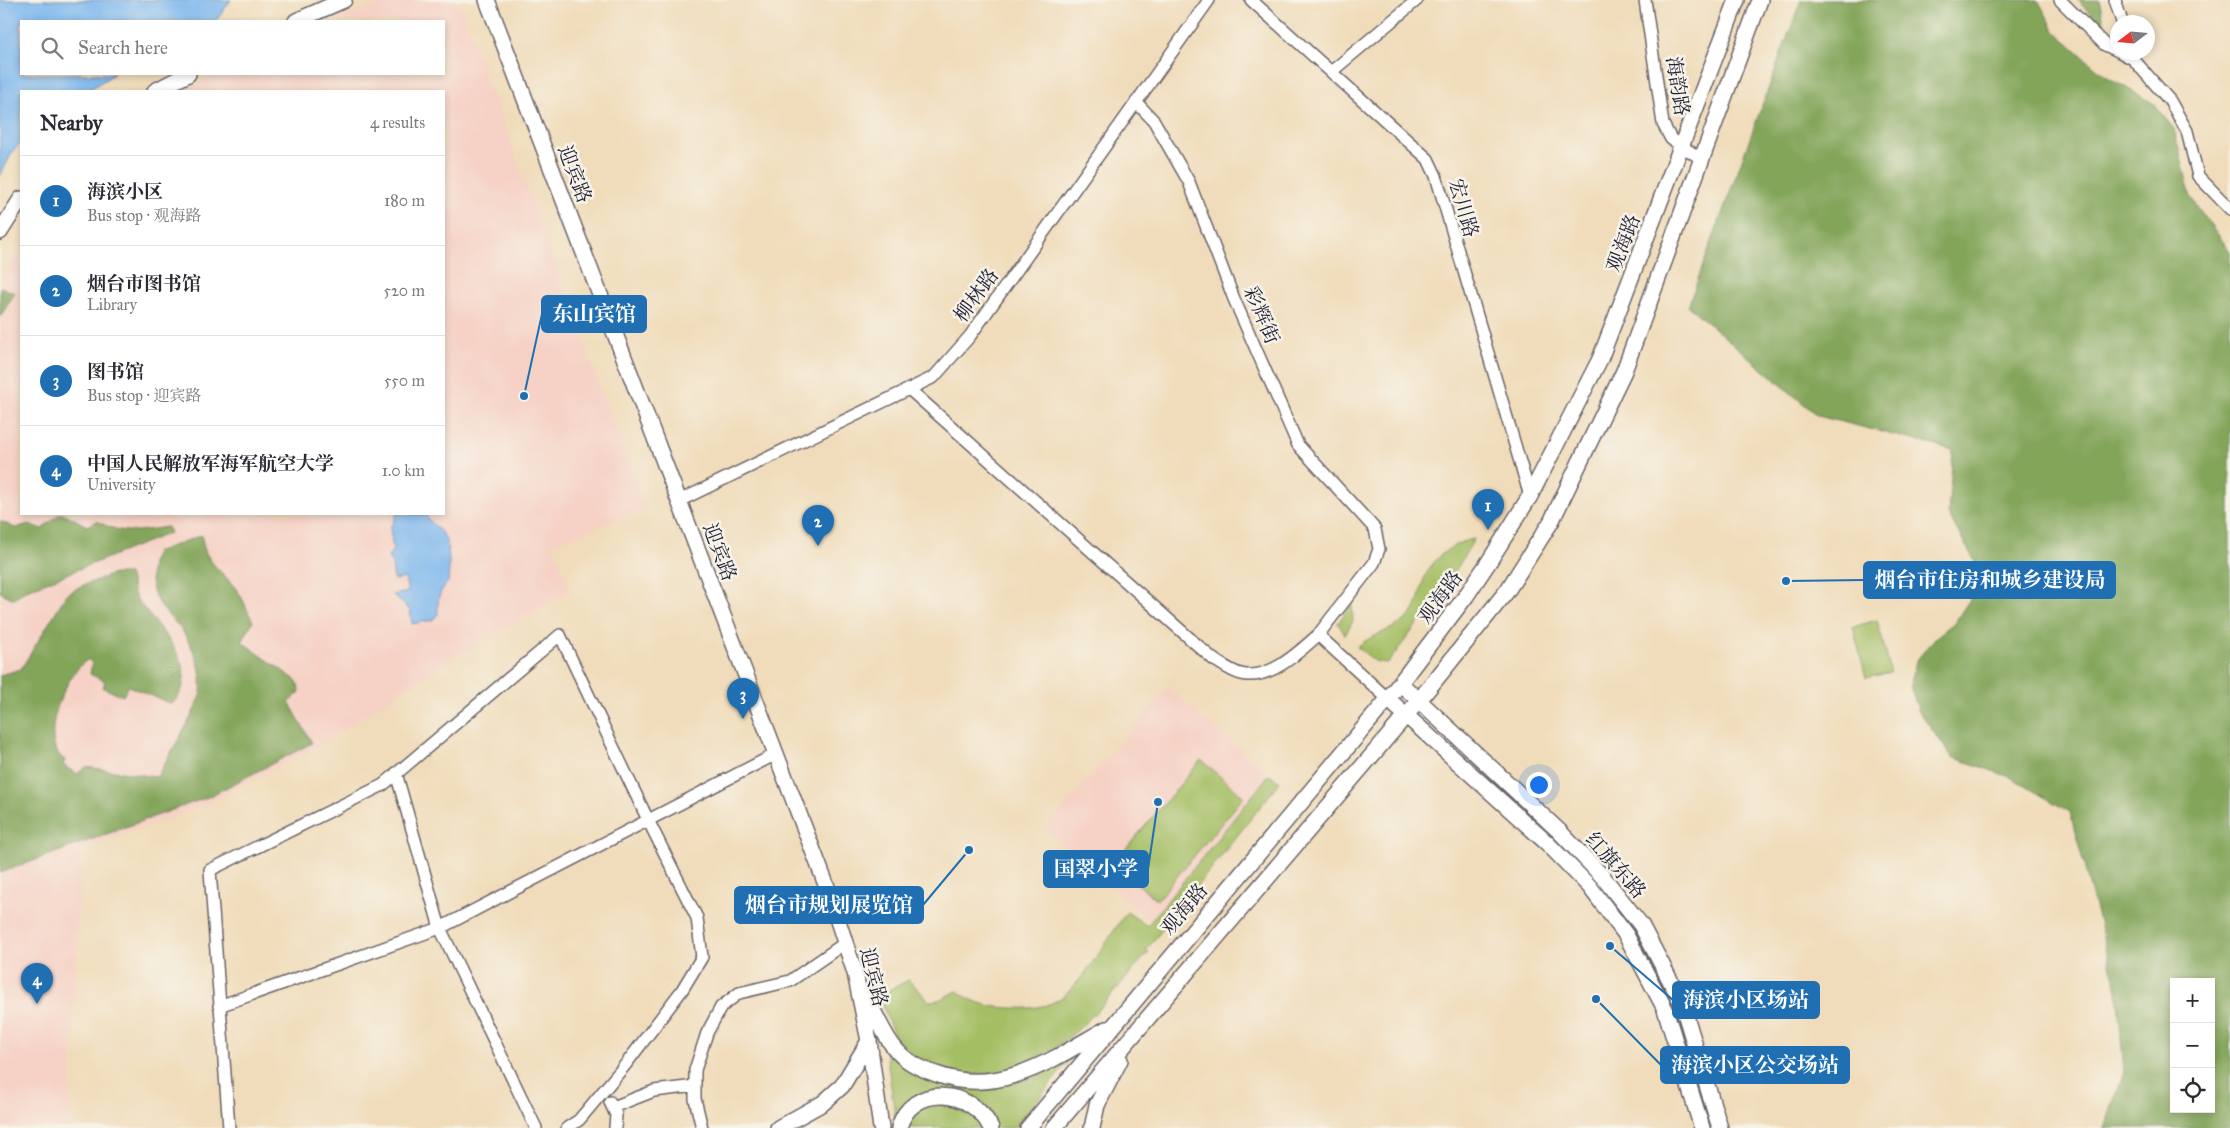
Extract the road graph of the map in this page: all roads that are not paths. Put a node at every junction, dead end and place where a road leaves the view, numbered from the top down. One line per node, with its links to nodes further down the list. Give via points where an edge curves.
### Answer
1 (344, 0): 13 (main road)
2 (487, 0): 14 (main road, 迎宾路)
3 (498, 0): 14 (main road)
4 (1209, 0): 20 (street, 柳林路)
5 (1251, 0): 17 (street, 宏川路)
6 (1417, 0): 17 (street)
7 (1645, 0): 21 (street, 海韵路, via 1663,124 1671,139)
8 (1737, 0): 21 (main road, 观海路)
9 (1760, 0): 22 (main road)
10 (2060, 0): 15 (street)
11 (2115, 0): 12 (street)
12 (2120, 15)
13 (298, 20)
14 (501, 37): 28 (main road, 迎宾路)
15 (2110, 48)
16 (2135, 60): 24 (street, via 2170,102 2187,131 2198,176)
17 (1331, 72): 27 (street, 宏川路, via 1428,158)
18 (186, 75): 19 (main road)
19 (157, 90)
20 (1136, 102): 26 (street, 柳林路, via 970,336 934,377); 29 (street, 彩辉街, via 1154,121 1189,182 1234,299 1298,445 1375,530 1379,549 1374,563)
21 (1682, 148): 22 (street, 海韵路); 27 (main road, 观海路, via 1600,359)
22 (1703, 160): 32 (main road, via 1624,371 1551,522 1506,591)
23 (20, 201): 25 (main road)
24 (2230, 209)
25 (0, 232)
26 (910, 389): 28 (street, 柳林路); 29 (street, via 1213,660 1241,674 1265,673 1299,652)
27 (1530, 496): 30 (main road, 观海路, via 1466,596)
28 (679, 501): 34 (main road, 迎宾路)
29 (1318, 635): 31 (street)
30 (1400, 683): 31 (main road, 观海路); 32 (main road, 红旗东路)
31 (1388, 698): 33 (main road, 红旗东路); 41 (main road, 观海路)
32 (1420, 700): 33 (main road); 60 (main road, 红旗东路, via 1559,831 1603,877 1641,925 1682,1003)
33 (1407, 714): 42 (main road); 59 (main road, 红旗东路, via 1547,843 1590,887 1626,935 1665,1009)
34 (776, 754): 36 (street); 38 (main road, 迎宾路)
35 (396, 773): 36 (street, via 560,635); 37 (street); 40 (street, via 383,785 210,870)
36 (648, 820): 37 (street); 45 (street, via 697,918 702,957 682,990)
37 (440, 928): 40 (street); 48 (street)
38 (845, 943): 39 (main road, 迎宾路); 44 (street, via 790,981 739,993 721,1007 707,1033 695,1070)
39 (855, 973): 41 (main road, via 891,1044 917,1067 946,1078 970,1082 998,1081 1025,1073); 43 (main road, 迎宾路)
40 (219, 1006): 47 (street)
41 (1114, 1025): 56 (main road, 观海路)
42 (1135, 1033): 57 (main road); 58 (main road, via 1098,1105)
43 (869, 1041): 52 (main road, via 842,1086 823,1103); 53 (main road, 迎宾路)
44 (695, 1086): 46 (street, via 654,1091); 51 (street)
45 (600, 1096): 46 (street); 49 (street, via 580,1120)
46 (613, 1107): 50 (street)
47 (229, 1128)
48 (536, 1128)
49 (567, 1128)
50 (615, 1128)
51 (702, 1128)
52 (778, 1128)
53 (881, 1128)
54 (899, 1128): 55 (main road, via 910,1109 919,1102 945,1096 971,1103)
55 (991, 1128)
56 (1028, 1128)
57 (1054, 1128)
58 (1092, 1128)
59 (1702, 1128)
60 (1720, 1128)

